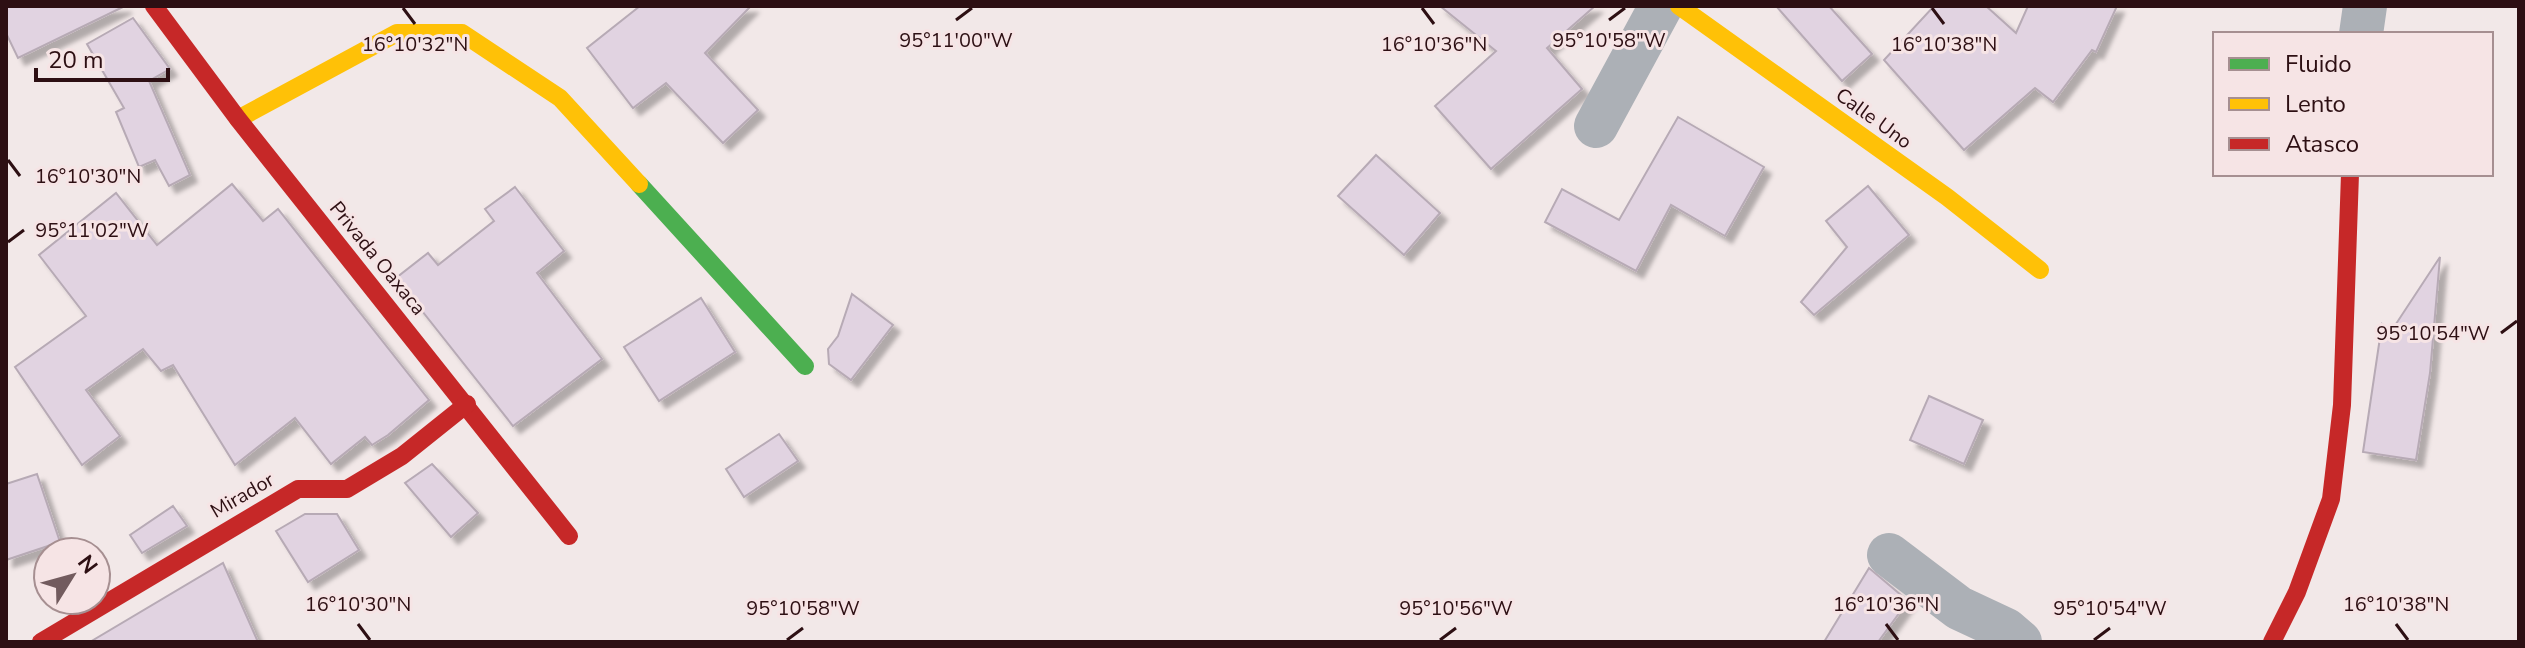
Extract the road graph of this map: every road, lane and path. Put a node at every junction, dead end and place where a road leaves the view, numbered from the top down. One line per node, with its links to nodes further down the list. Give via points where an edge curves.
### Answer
1 (154, 6): 6 (street, Privada Oaxaca)
2 (1661, 6): 7 (street)
3 (1679, 6): 9 (street, Calle Uno, via 1947,197)
4 (2365, 6): 5 (street)
5 (2361, 32)
6 (238, 119): 10 (street, via 397,33 462,33 560,98); 11 (street, Privada Oaxaca)
7 (1596, 126)
8 (2350, 176): 16 (street, via 2342,405 2331,499 2297,592)
9 (2040, 270)
10 (805, 366)
11 (467, 404): 12 (street, Privada Oaxaca); 14 (street, Mirador, via 402,456 347,489 298,489)
12 (569, 536)
13 (1889, 555): 15 (street, via 1959,608)
14 (41, 642)
15 (2020, 642)
16 (2272, 642)

